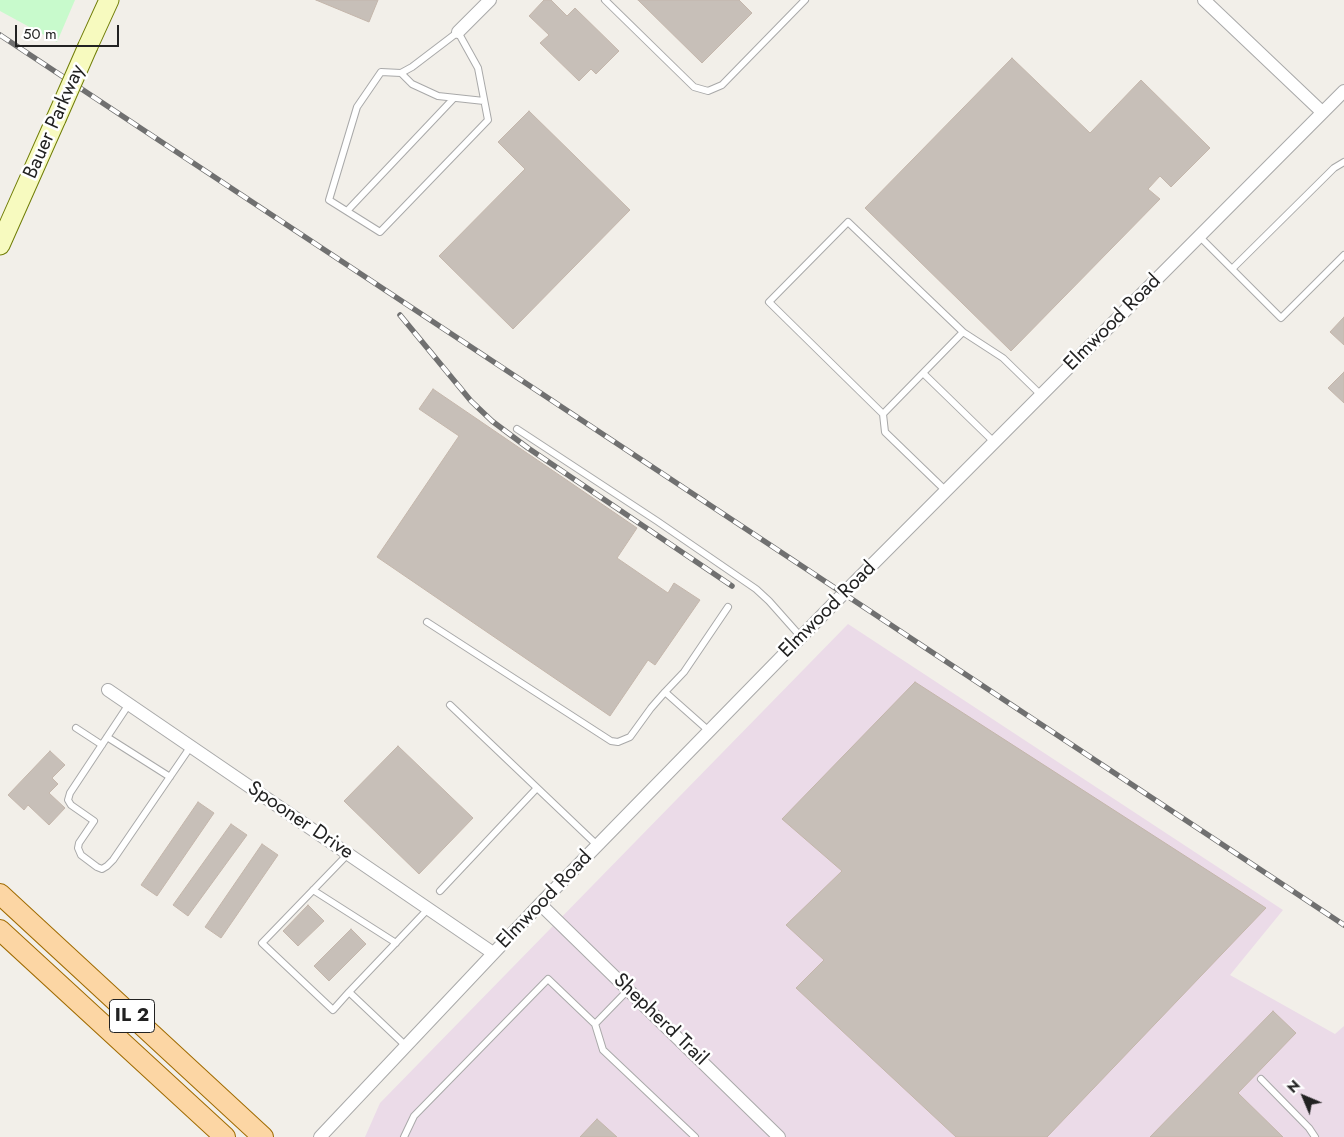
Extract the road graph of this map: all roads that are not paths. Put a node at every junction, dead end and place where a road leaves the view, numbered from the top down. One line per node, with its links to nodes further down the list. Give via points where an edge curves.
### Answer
1 (109, 0): 15 (main road, Bauer Parkway, bridge)
2 (490, 0): 6 (street)
3 (605, 0): 4 (lane, via 694,87 708,91 722,85)
4 (805, 0)
5 (1204, 0): 11 (street)
6 (458, 32): 7 (lane); 10 (lane, via 478,68)
7 (401, 73): 9 (lane, via 412,84 438,96); 13 (lane, via 381,72 357,107 328,200)
8 (1344, 91): 11 (street, Elmwood Road)
9 (454, 98): 10 (lane); 13 (lane)
10 (484, 101): 13 (lane, via 488,120 380,232)
11 (1322, 112): 14 (street, Elmwood Road)
12 (1344, 162): 17 (lane, via 1334,168)
13 (347, 212)
14 (1199, 236): 17 (lane); 20 (street, Elmwood Road)
15 (0, 245)
16 (1344, 255): 17 (lane, via 1281,318)
17 (1232, 270)
18 (963, 332): 19 (lane); 20 (lane, via 1003,358); 21 (lane, via 848,222 769,302)
19 (923, 373): 21 (lane); 23 (lane)
20 (1041, 395): 23 (street, Elmwood Road)
21 (883, 414): 24 (lane, via 885,432)
22 (517, 429): 27 (lane, via 756,589)
23 (994, 442): 24 (street, Elmwood Road)
24 (946, 491): 27 (street, Elmwood Road)
25 (728, 607): 29 (lane, via 684,672)
26 (427, 622): 29 (lane, via 611,741 630,737)
27 (800, 638): 33 (street, Elmwood Road)
28 (108, 690): 30 (street, Spooner Drive)
29 (666, 692): 33 (lane)
30 (129, 704): 34 (lane); 36 (street, Spooner Drive)
31 (450, 705): 38 (lane)
32 (76, 728): 35 (lane)
33 (709, 731): 39 (street, Elmwood Road)
34 (107, 737): 35 (lane); 37 (lane)
35 (102, 745): 37 (lane, via 68,800 94,821 78,848 97,867 102,869 113,860)
36 (190, 746): 37 (lane); 40 (street, Spooner Drive)
37 (170, 776)
38 (537, 788): 39 (lane); 42 (lane)
39 (597, 845): 44 (street, Elmwood Road)
40 (348, 854): 41 (lane); 45 (street, Spooner Drive)
41 (313, 890): 47 (lane); 50 (lane, via 262,943 333,1010)
42 (440, 891)
43 (0, 894): 55 (main road, IL 2)
44 (540, 904): 48 (street, Elmwood Road); 49 (street, Shepherd Trail)
45 (428, 909): 47 (lane); 48 (street, Spooner Drive)
46 (0, 930): 54 (main road, IL 2)
47 (396, 943): 50 (lane)
48 (493, 953): 52 (street, Elmwood Road)
49 (628, 990): 51 (lane); 59 (street, Shepherd Trail)
50 (350, 992): 52 (lane)
51 (595, 1024): 57 (lane, via 548,979 414,1116); 58 (lane, via 603,1050)
52 (406, 1046): 56 (street, Elmwood Road)
53 (1261, 1080): 60 (lane)
54 (225, 1137)
55 (263, 1137)
56 (320, 1137)
57 (404, 1137)
58 (695, 1137)
59 (779, 1137)
60 (1315, 1137)

